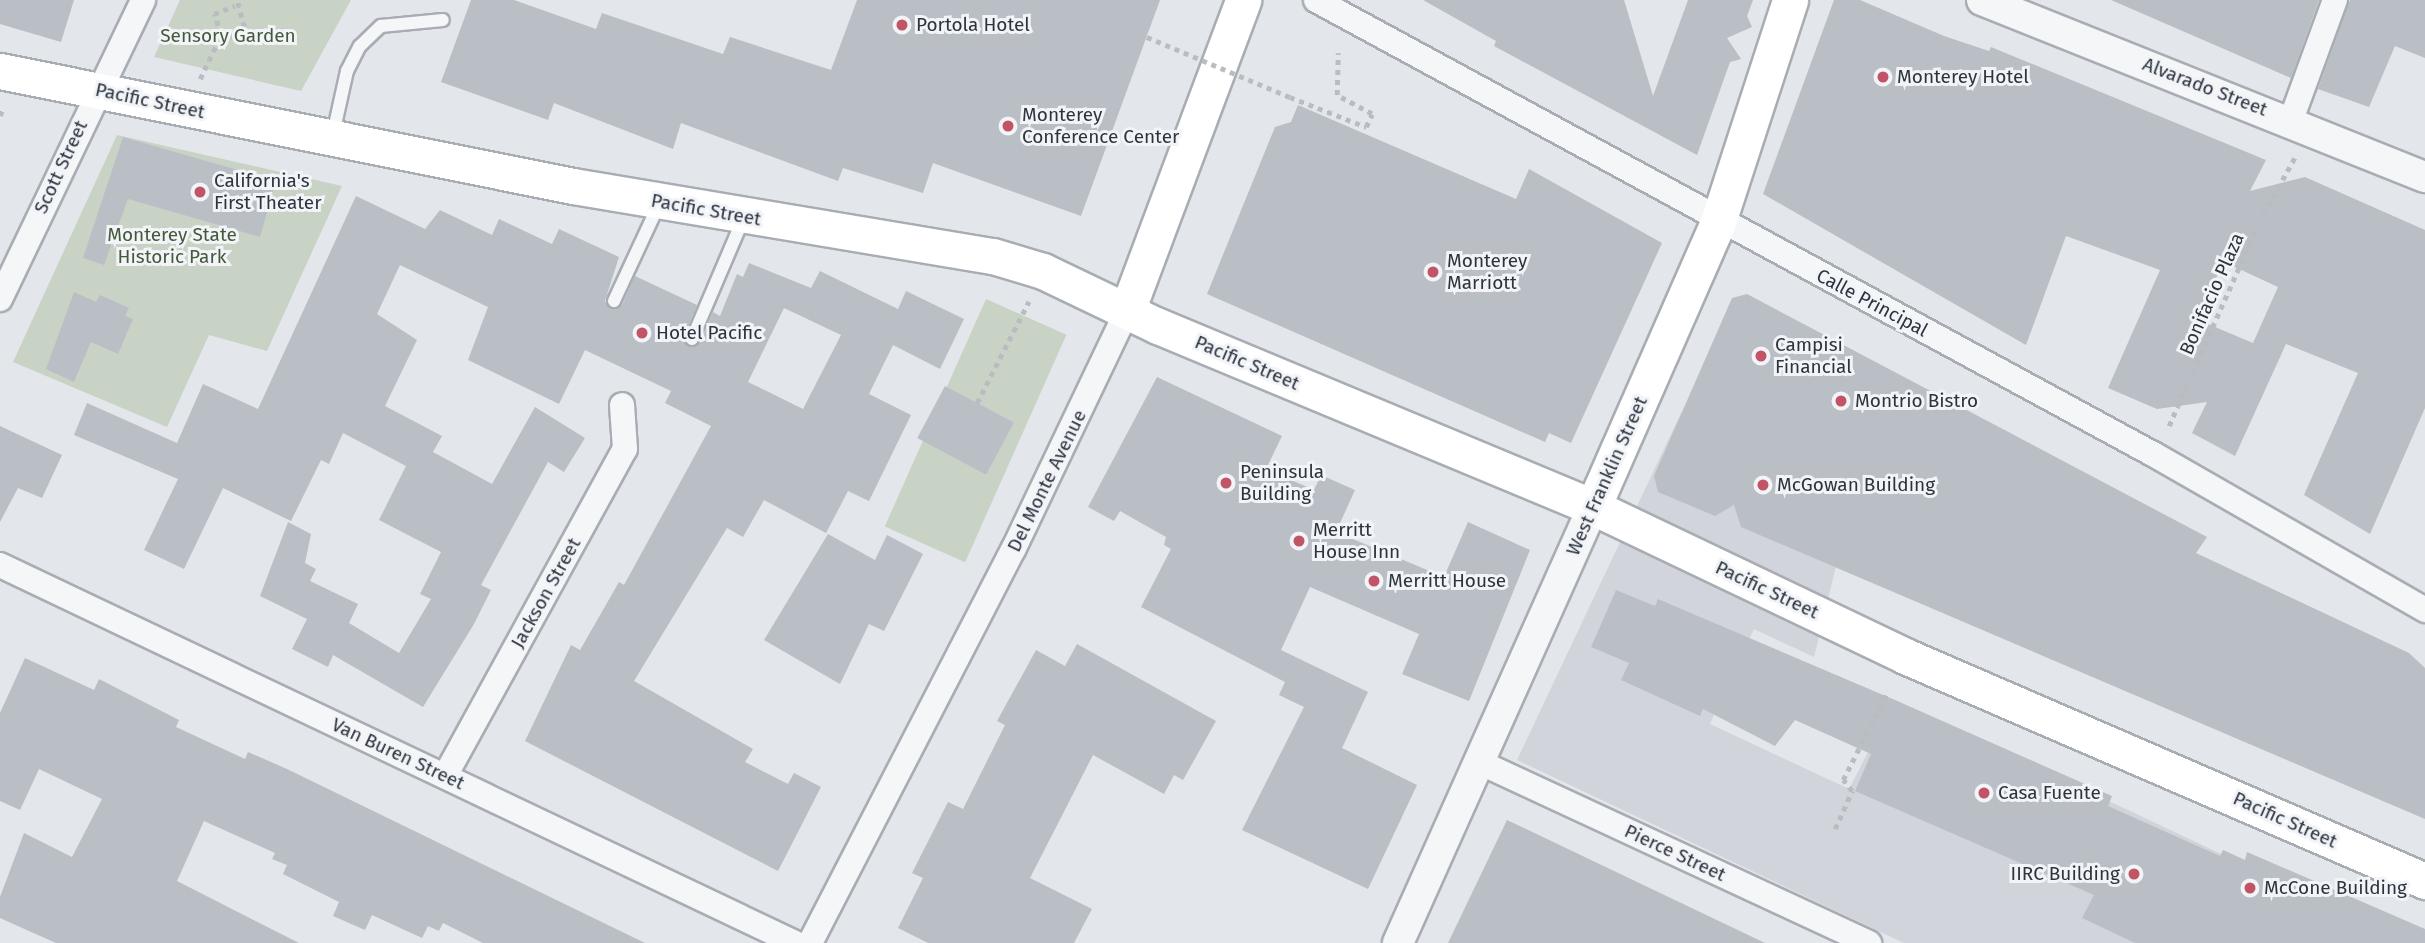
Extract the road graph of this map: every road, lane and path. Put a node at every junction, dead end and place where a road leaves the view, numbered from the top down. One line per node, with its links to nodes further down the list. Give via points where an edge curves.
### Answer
1 (143, 0): 14 (street, Scott Street)
2 (1243, 0): 26 (main road, Del Monte Avenue)
3 (1316, 0): 22 (street, Calle Principal)
4 (1790, 0): 22 (main road, West Franklin Street)
5 (1982, 0): 15 (street, Alvarado Street)
6 (2335, 0): 15 (street)
7 (236, 3): 9 (path, via 214,14); 9 (path, via 244,27 232,37)
8 (443, 20): 16 (lane, via 381,26 360,46 347,71)
9 (221, 35): 12 (path)
10 (1147, 37): 11 (path, bridge, via 1366,127 1372,114 1337,94)
11 (1338, 53)
12 (207, 62)
13 (0, 71): 14 (main road, Pacific Street)
14 (97, 89): 16 (main road, Pacific Street); 24 (street, Scott Street)
15 (2291, 120): 18 (street, Alvarado Street)
16 (332, 138): 19 (main road, Pacific Street)
17 (2301, 152): 20 (path, Bonifacio Plaza, via 2289,162)
18 (2425, 177)
19 (660, 201): 21 (main road, Pacific Street); 25 (lane)
20 (2263, 215)
21 (744, 217): 26 (main road, Pacific Street, via 993,256 1061,277); 28 (lane)
22 (1718, 222): 34 (main road, West Franklin Street); 36 (street, Calle Principal, via 2153,454)
23 (2257, 227): 29 (path, Bonifacio Plaza)
24 (0, 299)
25 (614, 301)
26 (1127, 311): 34 (main road, Pacific Street); 43 (street, Del Monte Avenue, via 1014,548)
27 (1021, 315): 31 (path)
28 (692, 339)
29 (2192, 373)
30 (2187, 384): 33 (path, Bonifacio Plaza)
31 (977, 403)
32 (622, 405): 39 (street, Jackson Street, via 625,449)
33 (2169, 426)
34 (1593, 508): 38 (street, West Franklin Street); 41 (main road, Pacific Street, via 1905,656)
35 (0, 565): 39 (street, Van Buren Street)
36 (2425, 610)
37 (1888, 691): 40 (path, via 1843,780 1852,791)
38 (1481, 763): 44 (street, West Franklin Street); 45 (street, Pierce Street)
39 (445, 776): 42 (street, Van Buren Street)
40 (1835, 829)
41 (2425, 881)
42 (796, 943)
43 (810, 943)
44 (1398, 943)
45 (1869, 943)

